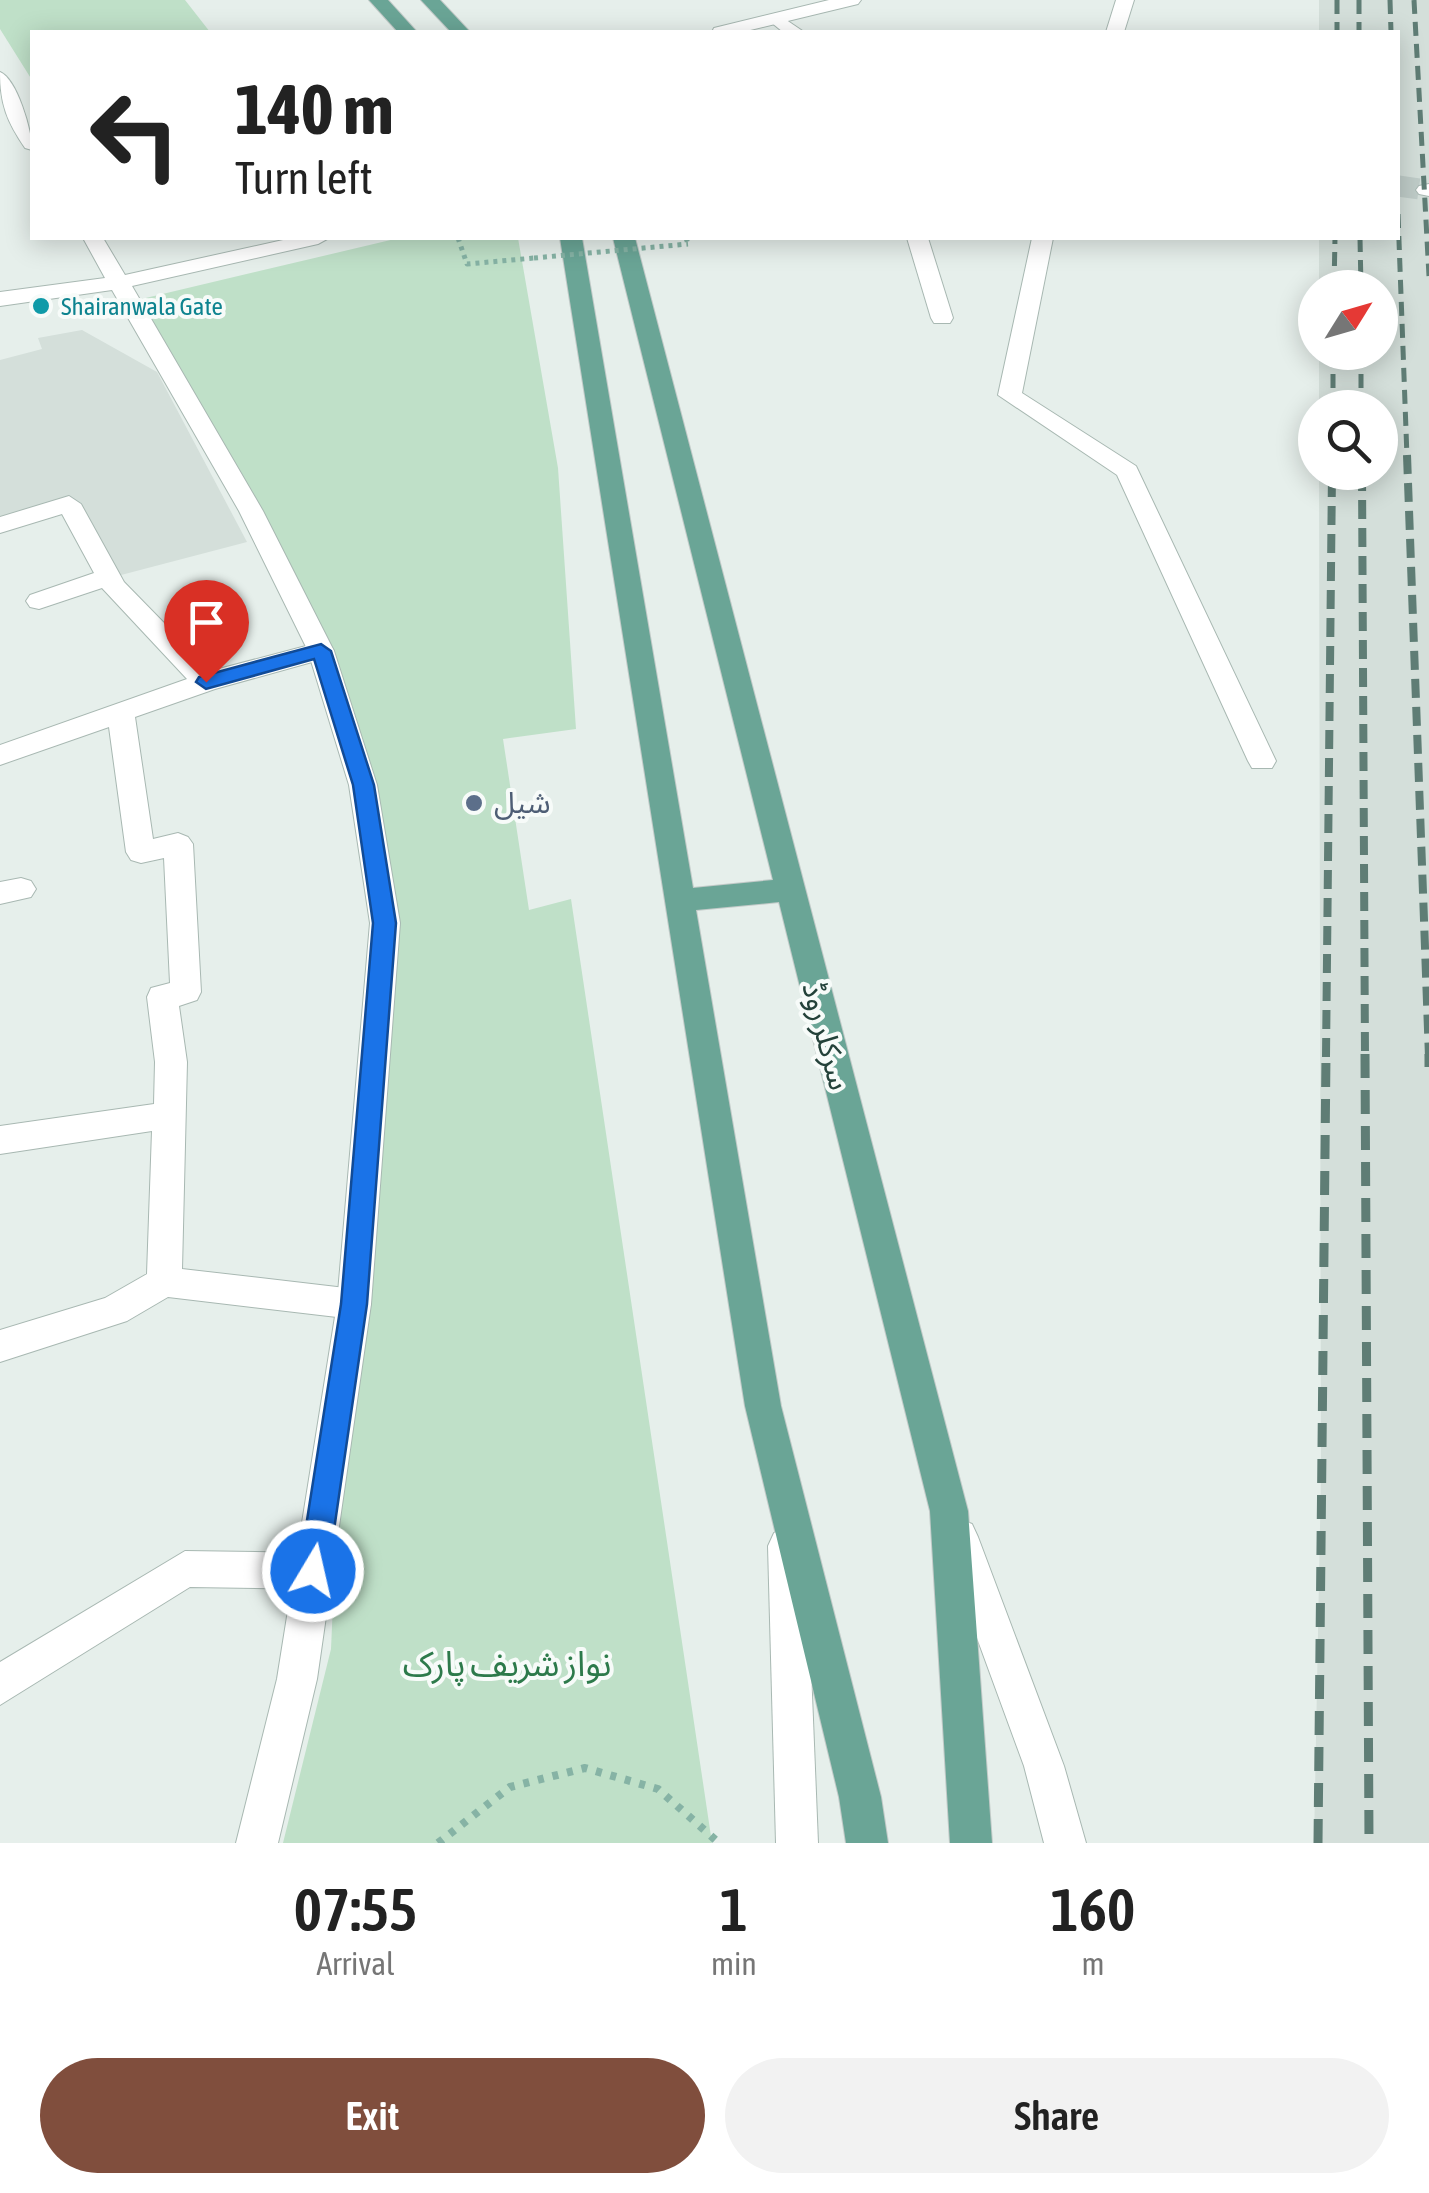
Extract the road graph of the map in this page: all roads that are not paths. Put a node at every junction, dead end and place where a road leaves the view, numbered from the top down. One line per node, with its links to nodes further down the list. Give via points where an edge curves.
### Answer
1 (378, 0): 7 (main road)
2 (430, 0): 8 (main road)
3 (758, 0): 6 (street)
4 (852, 0): 6 (street)
5 (1125, 0): 11 (street)
6 (776, 19): 9 (street); 10 (street)
7 (406, 30)
8 (459, 30)
9 (729, 30)
10 (792, 30)
11 (1116, 30)
12 (0, 78): 13 (street)
13 (30, 141)
14 (94, 240): 20 (street)
15 (309, 240): 20 (street)
16 (571, 240): 32 (main road)
17 (625, 240): 31 (main road, سرکلر روڈ)
18 (918, 240): 22 (street)
19 (1042, 240): 30 (street, via 1010,395 1127,471)
20 (122, 282): 21 (street); 26 (street)
21 (0, 299)
22 (942, 318)
23 (0, 524): 24 (street, via 69,504)
24 (109, 577): 25 (street); 27 (street)
25 (39, 601)
26 (321, 651): 27 (street); 36 (street, via 363,785 385,923)
27 (206, 682): 28 (street)
28 (120, 711): 29 (street); 33 (street, via 141,852 178,844 182,870 186,992 162,997)
29 (0, 755)
30 (1262, 760)
31 (788, 890): 32 (main road); 39 (main road, سرکلر روڈ)
32 (681, 900): 38 (main road, via 763,1406)
33 (170, 1114): 34 (street); 35 (street)
34 (0, 1140)
35 (164, 1282): 36 (street); 37 (street, via 115,1310)
36 (354, 1304): 40 (street)
37 (0, 1346)
38 (786, 1496): 43 (street); 44 (main road)
39 (950, 1510): 45 (main road, سرکلر روڈ); 46 (street)
40 (313, 1571): 41 (street, via 186,1569); 42 (street, via 297,1679)
41 (0, 1685)
42 (256, 1843)
43 (797, 1843)
44 (867, 1843)
45 (971, 1843)
46 (1066, 1843)

